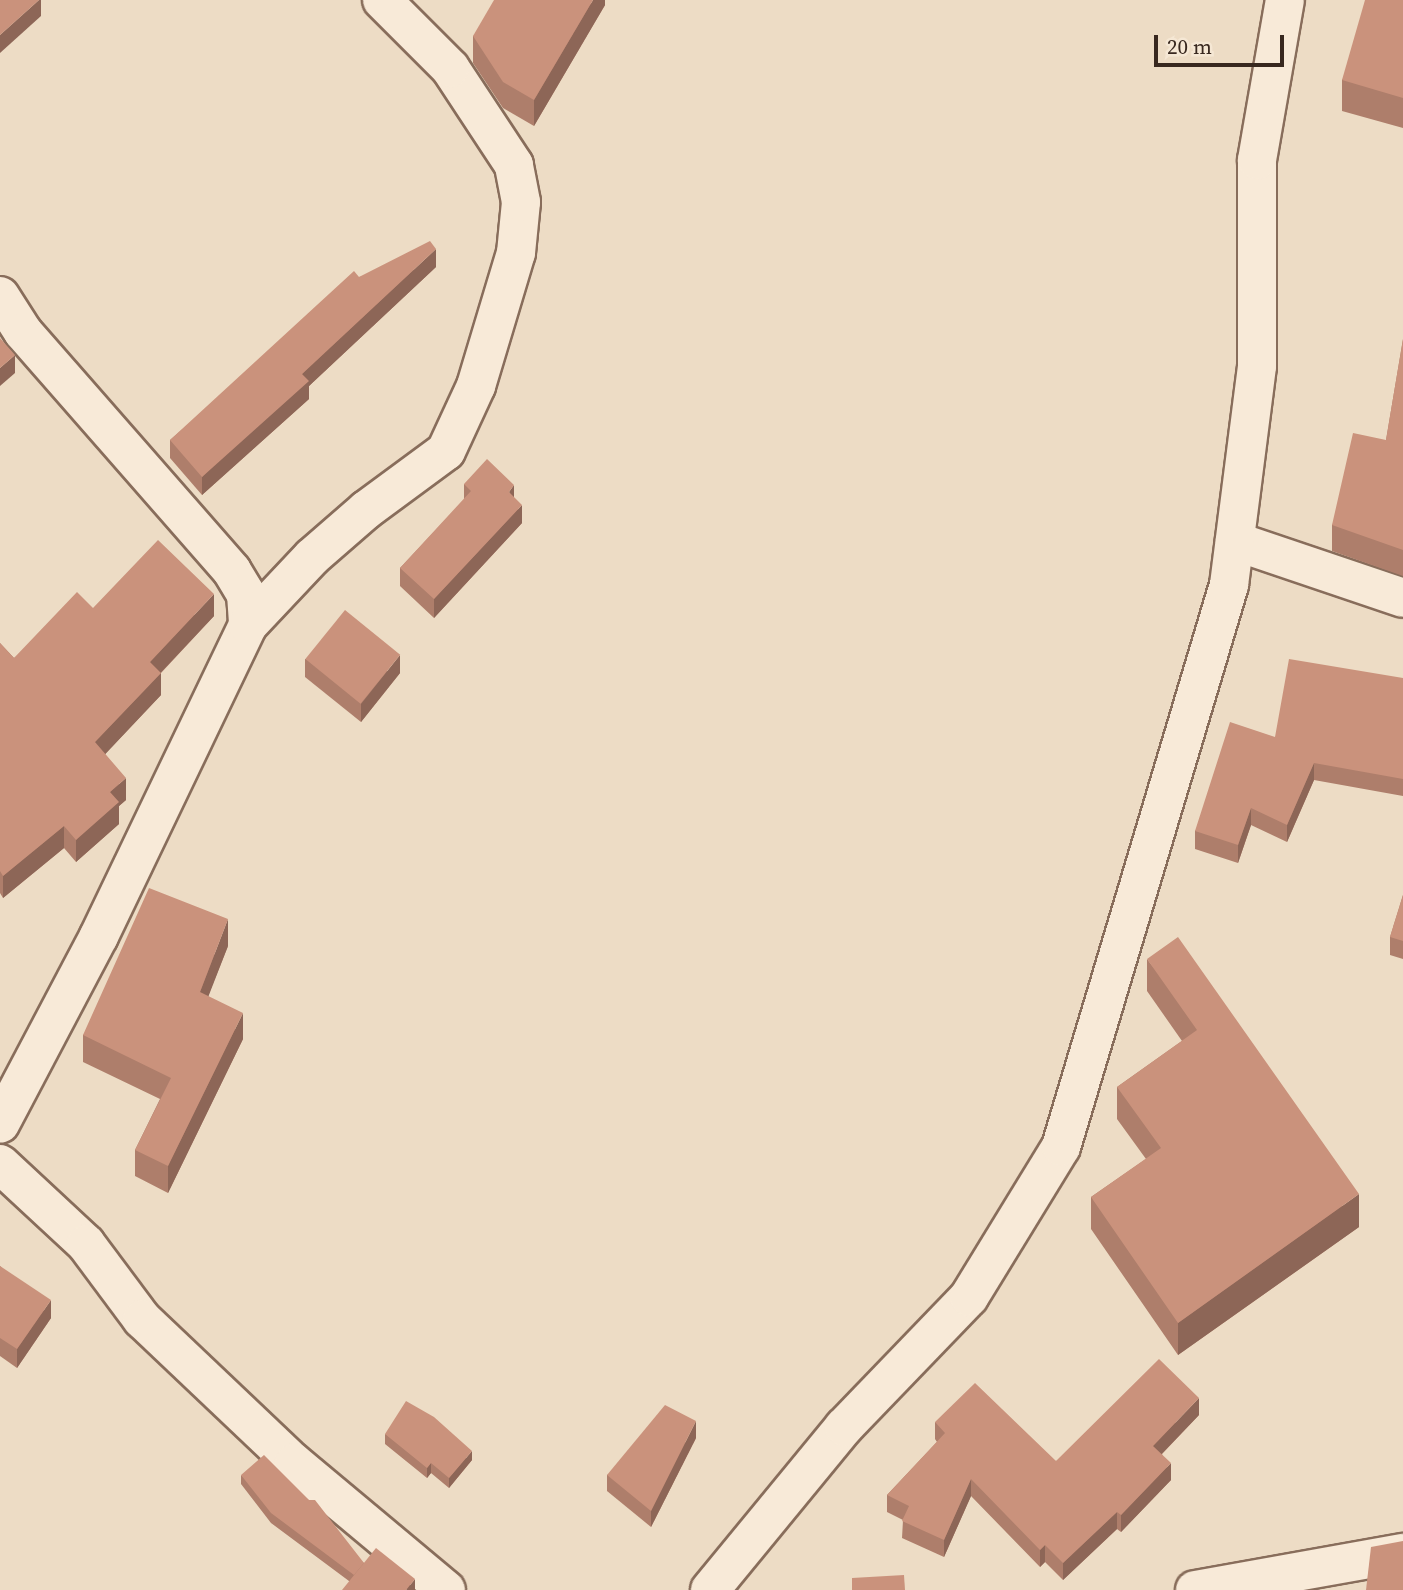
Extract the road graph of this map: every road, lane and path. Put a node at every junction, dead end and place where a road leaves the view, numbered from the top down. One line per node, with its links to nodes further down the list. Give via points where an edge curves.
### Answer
1 (382, 0): 6 (street, via 450,68 514,165 521,202 516,253 476,386 446,451 330,541)
2 (1285, 0): 4 (street, via 1257,160 1257,366)
3 (0, 296): 6 (street, via 23,332 232,571 246,594)
4 (1235, 541): 5 (street); 11 (street, via 1229,585 1061,1147 969,1297 844,1427)
5 (1403, 598)
6 (248, 625): 7 (street, via 99,936)
7 (0, 1124)
8 (0, 1164): 10 (street, via 86,1244 142,1319 294,1463)
9 (1403, 1553): 12 (street)
10 (446, 1590)
11 (710, 1590)
12 (1195, 1590)

